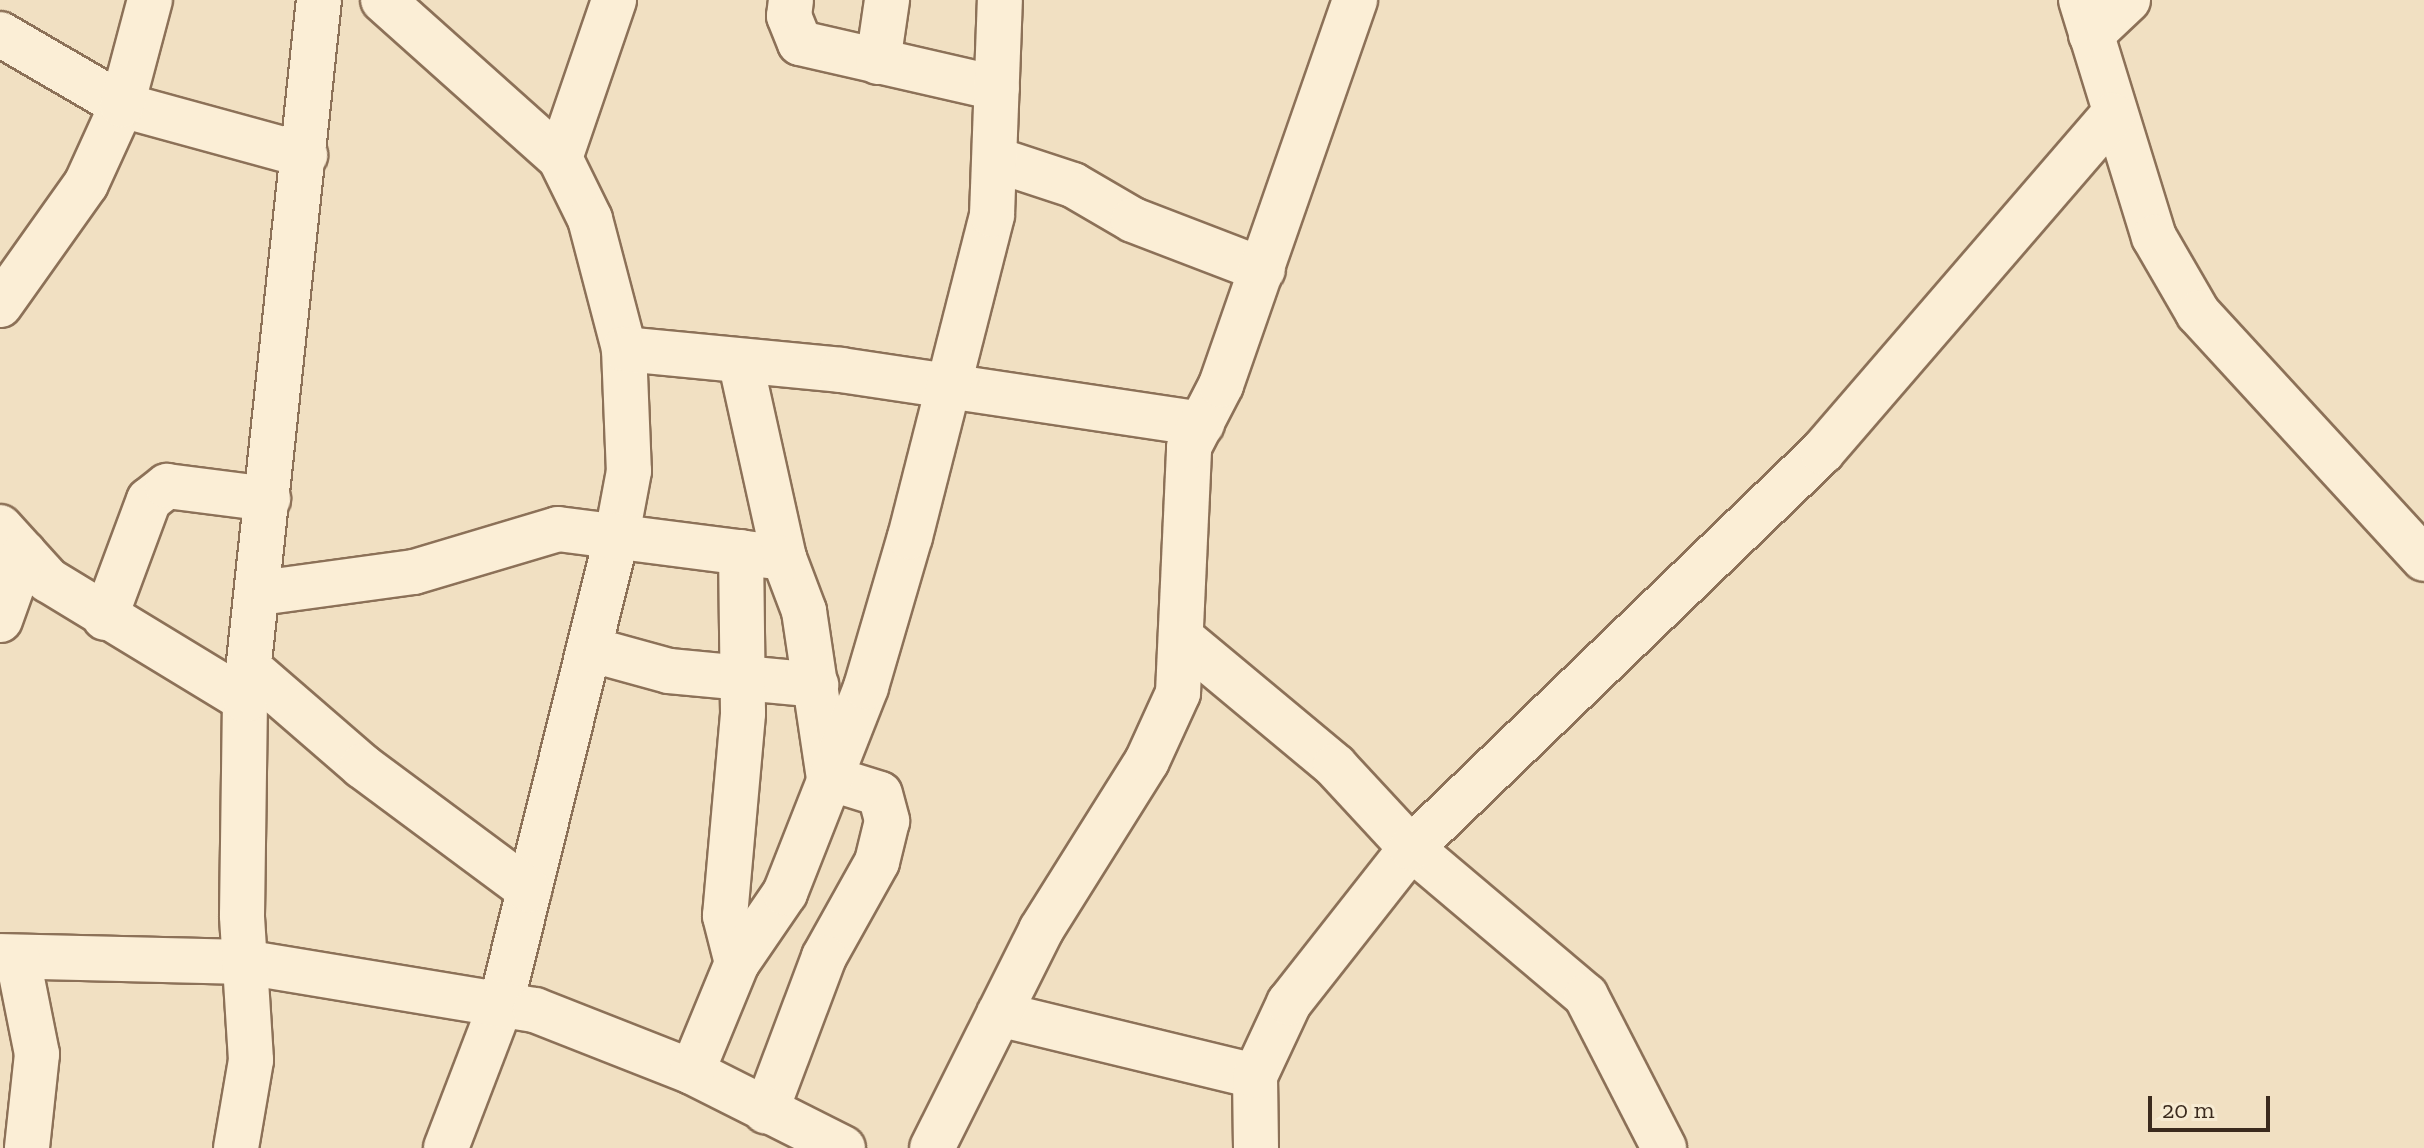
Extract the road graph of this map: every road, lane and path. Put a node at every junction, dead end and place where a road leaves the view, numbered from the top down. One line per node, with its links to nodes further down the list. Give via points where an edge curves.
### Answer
1 (150, 0): 14 (street)
2 (319, 0): 16 (street)
3 (383, 0): 17 (street)
4 (614, 0): 17 (street)
5 (791, 0): 12 (street, via 789,16 800,43)
6 (887, 0): 12 (street)
7 (1000, 0): 13 (street)
8 (1355, 0): 19 (street)
9 (2128, 0): 10 (street)
10 (2086, 18): 15 (street)
11 (0, 34): 14 (street)
12 (878, 62): 13 (street)
13 (997, 88): 18 (street)
14 (122, 105): 16 (street); 20 (street, via 86,184)
15 (2113, 115): 30 (street, via 2154,237 2198,313); 40 (street, via 1822,452)
16 (305, 155): 25 (street)
17 (560, 158): 21 (street, via 590,219)
18 (997, 160): 19 (street, via 1073,185 1133,220); 23 (street, via 992,215)
19 (1263, 270): 24 (street)
20 (1, 301)
21 (624, 349): 22 (street); 26 (street, via 629,471)
22 (741, 364): 23 (street); 29 (street)
23 (946, 386): 24 (street); 39 (street, via 866,687)
24 (1202, 424): 34 (street, via 1189,447 1178,610)
25 (268, 499): 31 (street); 32 (street, via 167,486 149,500)
26 (617, 535): 28 (street); 31 (street, via 558,529 414,572); 35 (street)
27 (12, 540): 32 (street, via 48,580); 33 (street)
28 (741, 552): 29 (street); 36 (street)
29 (784, 558): 38 (street, via 804,611)
30 (2424, 559)
31 (260, 593): 37 (street)
32 (105, 618): 37 (street)
33 (0, 620)
34 (1184, 640): 40 (street, via 1335,766); 46 (street, via 1178,693 1147,761 1041,930)
35 (589, 649): 36 (street); 41 (street)
36 (741, 682): 38 (street); 44 (street, via 725,916)
37 (247, 684): 41 (street); 43 (street)
38 (816, 685): 39 (street)
39 (829, 778): 44 (street, via 785,893); 49 (street, via 880,794 887,821 877,862 824,957)
40 (1411, 848): 48 (street, via 1289,1003); 56 (street, via 1586,996)
41 (529, 890): 45 (street)
42 (9, 957): 43 (street); 50 (street, via 37,1054)
43 (244, 962): 45 (street); 51 (street, via 251,1060)
44 (737, 963): 47 (street)
45 (500, 1007): 47 (street, via 581,1026); 52 (street)
46 (999, 1014): 48 (street); 54 (street)
47 (692, 1072): 49 (street)
48 (1255, 1076): 55 (street)
49 (766, 1111): 53 (street)
50 (27, 1148)
51 (236, 1148)
52 (446, 1148)
53 (843, 1148)
54 (932, 1148)
55 (1256, 1148)
56 (1664, 1148)

